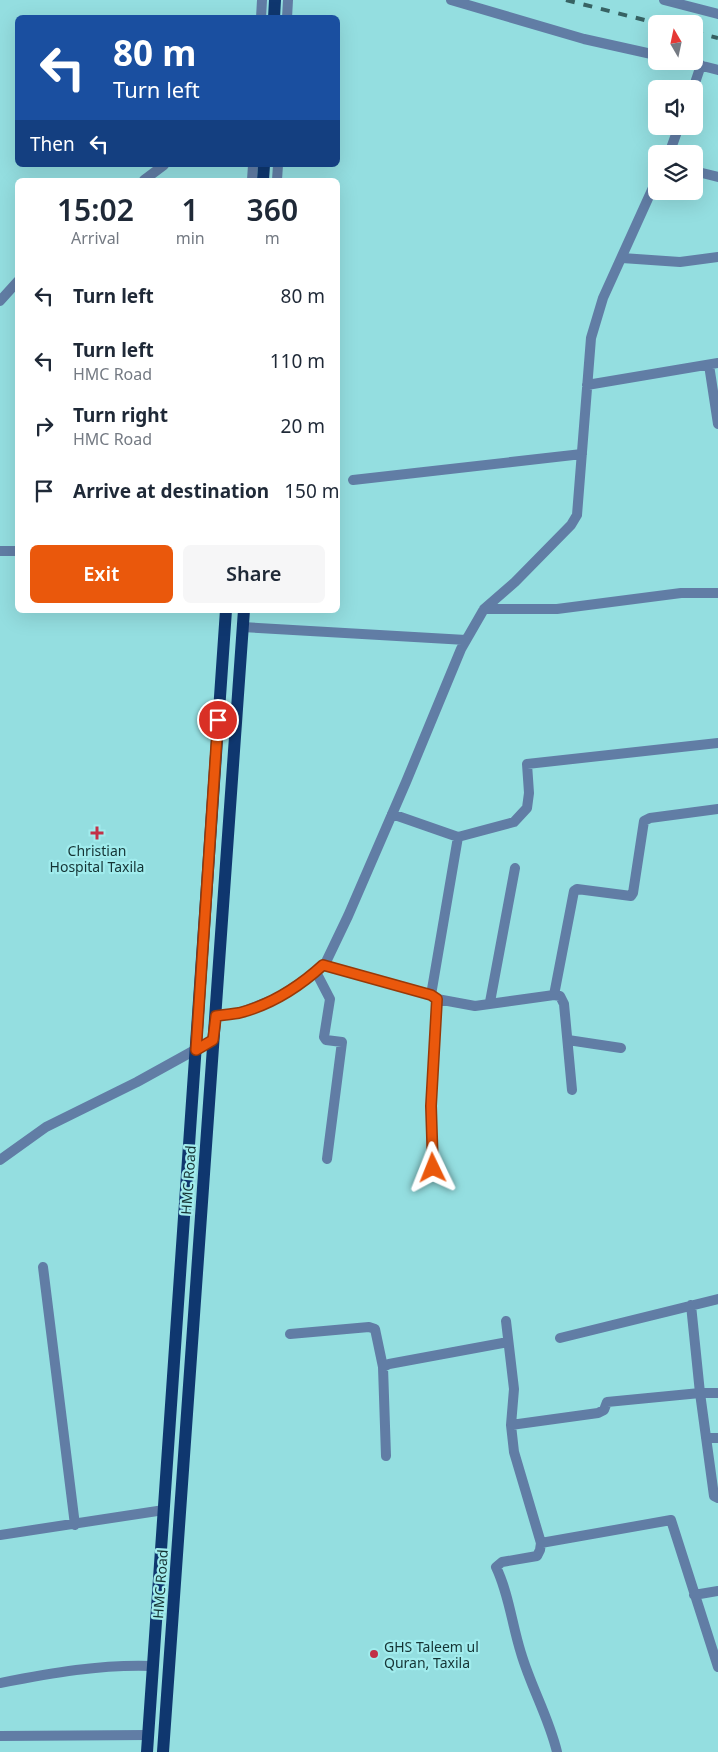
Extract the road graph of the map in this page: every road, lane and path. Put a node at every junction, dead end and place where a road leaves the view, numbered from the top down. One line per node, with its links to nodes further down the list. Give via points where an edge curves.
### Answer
1 (262, 0): 7 (street)
2 (275, 0): 8 (main road)
3 (288, 0): 9 (street)
4 (451, 0): 10 (street, via 584,39)
5 (664, 0): 6 (street)
6 (718, 14)
7 (261, 15)
8 (274, 15)
9 (287, 15)
10 (648, 53)
11 (703, 66): 12 (street)
12 (718, 70)
13 (161, 167): 16 (street)
14 (703, 173): 15 (street)
15 (718, 177)
16 (147, 178)
17 (648, 199): 19 (street)
18 (718, 257): 19 (street, via 680,262)
19 (622, 258): 23 (street, via 603,298 591,338)
20 (15, 284): 21 (street)
21 (0, 301)
22 (713, 364): 23 (street); 24 (street)
23 (587, 385): 25 (street)
24 (718, 424)
25 (582, 454): 26 (street); 30 (street, via 578,515 515,582)
26 (353, 480)
27 (0, 550): 28 (street)
28 (15, 551)
29 (718, 593): 30 (street, via 681,593 557,609)
30 (484, 609): 34 (street)
31 (226, 613): 48 (main road, HMC Road)
32 (244, 613): 33 (main road, HMC Road)
33 (242, 627): 34 (street); 44 (main road, HMC Road)
34 (466, 640): 37 (street)
35 (718, 743): 38 (street, via 527,764 528,808 522,815 514,822)
36 (718, 809): 41 (street, via 644,821 631,896 574,890)
37 (392, 814): 38 (street); 40 (street, via 348,916)
38 (458, 837): 42 (street)
39 (515, 868): 43 (street)
40 (320, 969): 42 (street); 44 (street, via 277,998 239,1013); 51 (street, via 330,999 324,1037 342,1042)
41 (554, 995): 43 (street); 46 (street, via 560,996 564,1004)
42 (434, 997): 43 (street, via 475,1006); 52 (street)
43 (490, 1002)
44 (216, 1016): 45 (main road, HMC Road)
45 (213, 1040): 48 (street); 80 (main road, HMC Road)
46 (568, 1040): 47 (street); 49 (street)
47 (621, 1048)
48 (196, 1050): 50 (street, via 46,1127); 68 (main road, HMC Road)
49 (572, 1090)
50 (0, 1160)
51 (327, 1160)
52 (433, 1168)
53 (43, 1267): 69 (street)
54 (718, 1299): 55 (street)
55 (691, 1305): 58 (street); 61 (street)
56 (506, 1321): 59 (street)
57 (290, 1334): 60 (street, via 375,1329)
58 (560, 1338)
59 (508, 1342): 60 (street); 63 (street, via 514,1390)
60 (383, 1367): 66 (street)
61 (700, 1393): 62 (street); 63 (street, via 607,1402 604,1410 598,1413); 64 (street)
62 (718, 1393)
63 (511, 1425): 71 (street, via 514,1452)
64 (706, 1438): 65 (street); 67 (street, via 714,1496)
65 (718, 1438)
66 (386, 1456)
67 (718, 1498)
68 (164, 1510): 69 (street); 74 (main road, HMC Road)
69 (75, 1525): 70 (street)
70 (0, 1535)
71 (540, 1543): 73 (street, via 672,1520); 81 (street, via 537,1556 502,1562 496,1567 521,1654)
72 (718, 1591): 73 (street)
73 (694, 1595): 75 (street)
74 (153, 1666): 76 (street, via 73,1669); 77 (main road, HMC Road)
75 (718, 1668)
76 (0, 1682)
77 (148, 1735): 78 (street); 79 (main road, HMC Road)
78 (0, 1736)
79 (147, 1752)
80 (164, 1752)
81 (557, 1752)

